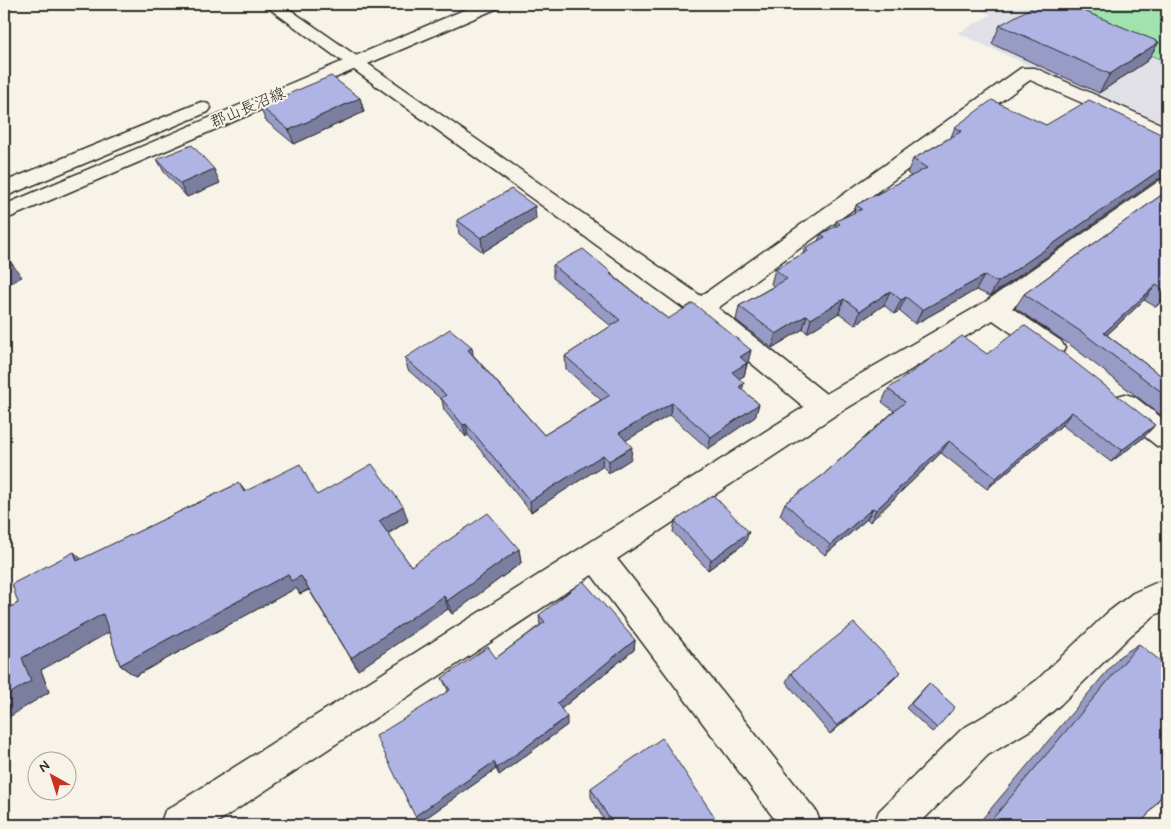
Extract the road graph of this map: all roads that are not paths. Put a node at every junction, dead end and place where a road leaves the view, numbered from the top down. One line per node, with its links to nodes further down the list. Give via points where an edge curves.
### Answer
1 (270, 4): 4 (street)
2 (451, 4): 4 (street, 郡山長沼線)
3 (492, 4): 4 (street, 郡山長沼線)
4 (347, 56): 5 (street, 郡山長沼線); 10 (street, 郡山長沼線); 11 (street)
5 (275, 77)
6 (221, 99): 9 (street, 郡山長沼線)
7 (1167, 134): 11 (street, via 1028,72)
8 (1167, 186): 12 (street)
9 (4, 190)
10 (4, 213)
11 (701, 308): 15 (street)
12 (994, 308): 13 (street); 15 (street)
13 (1070, 362)
14 (1108, 391): 16 (street)
15 (824, 408): 17 (street)
16 (1167, 438)
17 (596, 557): 19 (street); 20 (street)
18 (1167, 593): 21 (street, via 1144,604 1119,624 1049,692 1019,716 975,742)
19 (179, 825)
20 (802, 825)
21 (893, 825)

